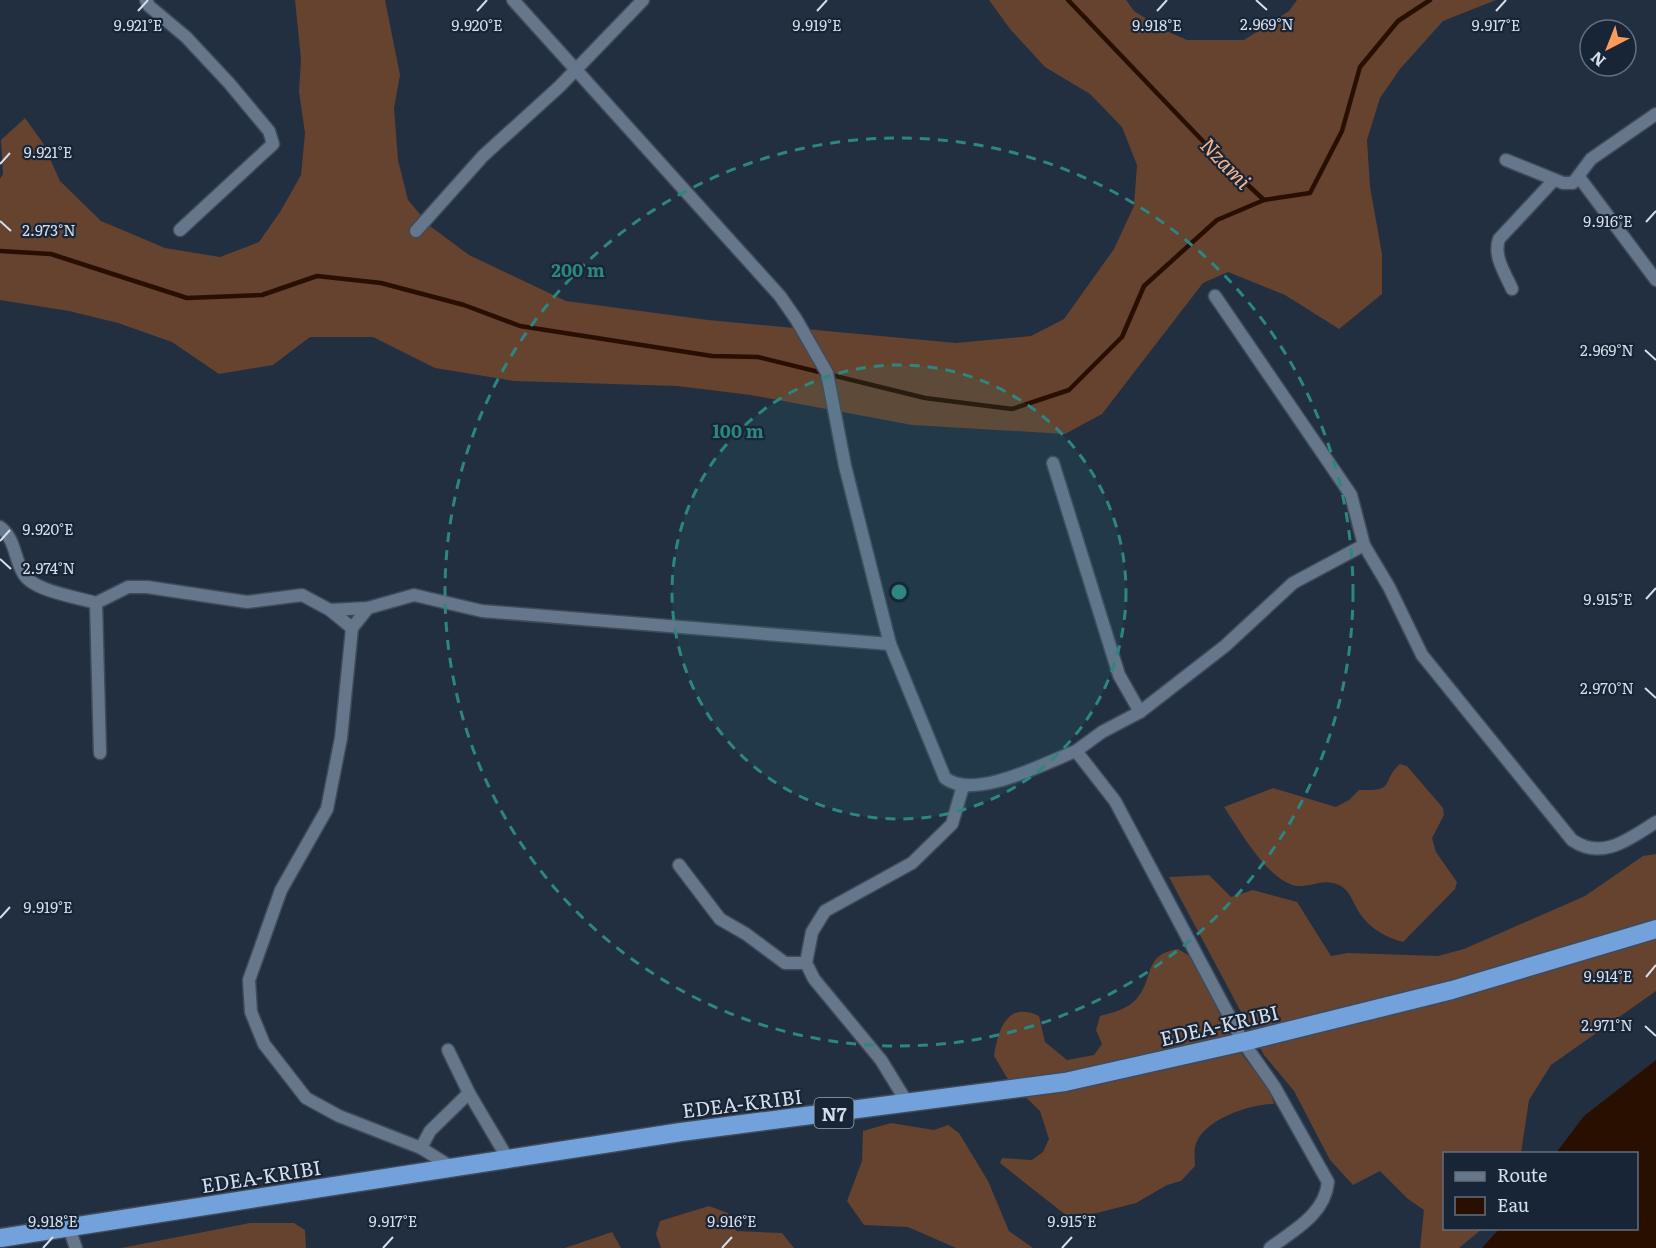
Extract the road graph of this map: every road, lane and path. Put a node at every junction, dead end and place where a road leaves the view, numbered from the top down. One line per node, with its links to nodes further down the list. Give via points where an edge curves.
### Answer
1 (146, 0): 9 (street, via 230,83 269,131 273,144)
2 (513, 0): 4 (street)
3 (644, 0): 4 (street)
4 (577, 68): 10 (street, via 483,156); 21 (street, via 780,296 827,373 845,466)
5 (1656, 114): 7 (street, via 1591,159)
6 (1506, 160): 8 (street)
7 (1579, 177): 8 (street, via 1568,184); 11 (street)
8 (1554, 180): 12 (street, via 1499,239 1497,255)
9 (180, 230)
10 (416, 231)
11 (1656, 280)
12 (1512, 289)
13 (1215, 296): 16 (street, via 1351,495)
14 (1053, 464): 22 (street, via 1119,675)
15 (0, 527): 17 (street, via 8,533 23,575 34,585)
16 (1364, 545): 22 (street, via 1293,583 1225,646); 26 (street, via 1422,655 1572,840 1583,848 1599,850 1623,843)
17 (96, 603): 19 (street, via 128,587 147,587 247,602 302,595); 24 (street)
18 (368, 608): 19 (street); 20 (street); 21 (street, via 414,595 494,612)
19 (330, 610): 20 (street)
20 (352, 628): 34 (street, via 341,738 327,809 281,890 249,980 251,1012 264,1044 306,1098 339,1116)
21 (890, 644): 25 (street, via 945,778)
22 (1140, 712): 23 (street)
23 (1076, 751): 25 (street, via 1002,780); 30 (street, via 1114,801)
24 (100, 753)
25 (963, 786): 29 (street, via 952,824 912,863 825,911 812,932)
26 (1656, 822)
27 (679, 866): 29 (street, via 720,919 785,963)
28 (1656, 929): 30 (highway, EDEA-KRIBI / N7, via 1452,990)
29 (807, 963): 33 (street, via 814,979 881,1060)
30 (1243, 1042): 33 (highway, EDEA-KRIBI / N7, via 1065,1082); 40 (street, via 1275,1086 1328,1182 1327,1194 1316,1211)
31 (448, 1050): 32 (street)
32 (469, 1093): 34 (street, via 430,1131); 35 (street)
33 (908, 1104): 35 (highway, EDEA-KRIBI / N7, via 681,1132)
34 (421, 1148): 36 (street)
35 (508, 1159): 36 (highway, EDEA-KRIBI / N7)
36 (453, 1168): 37 (highway, EDEA-KRIBI / N7)
37 (69, 1228): 38 (highway, EDEA-KRIBI / N7); 39 (street)
38 (0, 1238)
39 (76, 1248)
40 (1270, 1248)

